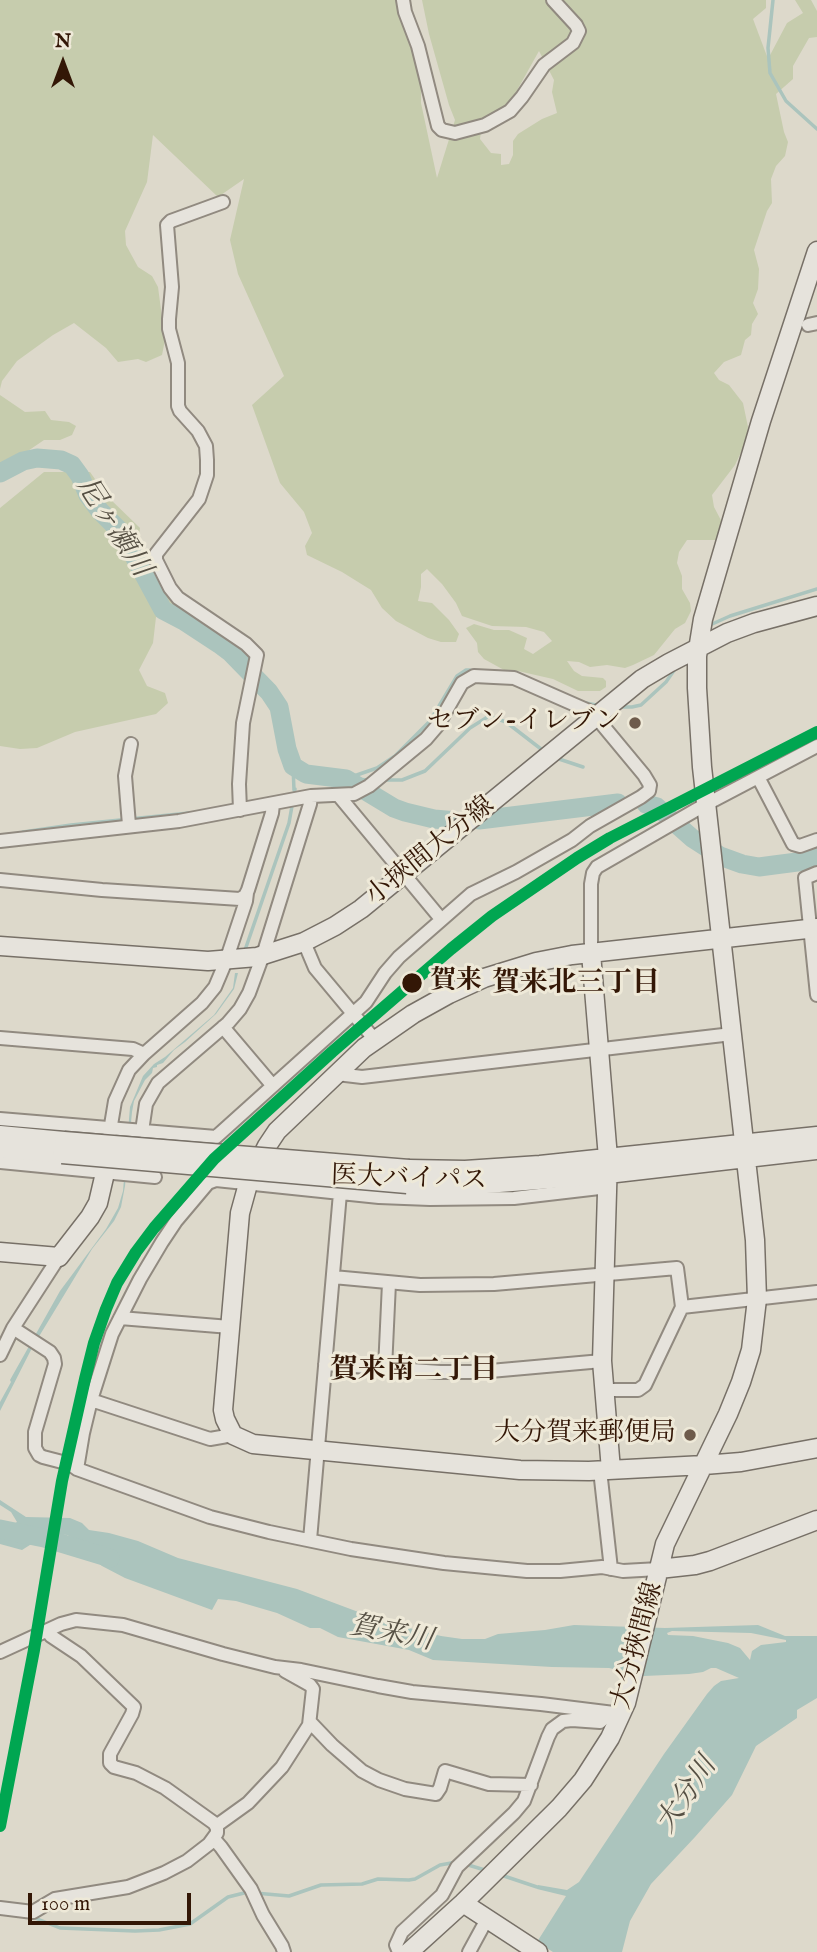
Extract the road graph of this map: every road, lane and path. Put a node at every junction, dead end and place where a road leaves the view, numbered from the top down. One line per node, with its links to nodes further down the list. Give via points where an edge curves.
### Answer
1 (403, 0): 2 (street, via 438,126 455,133 485,125 510,111 544,65 573,43 579,32 576,25)
2 (553, 0)
3 (223, 202): 15 (street, via 167,225 172,288 169,329 178,363 177,406 198,431 208,460 199,499 156,560 178,598 257,655 242,738)
4 (817, 251): 6 (street, 大分挾間線, via 761,421)
5 (817, 606): 6 (street, 小挾間大分線, via 740,628)
6 (697, 648): 7 (street, 小挾間大分線, via 642,679); 14 (street, 大分挾間線, via 696,688)
7 (595, 716): 11 (street, via 514,678 469,677 415,750 359,792); 19 (street, 小挾間大分線); 23 (street, via 645,775 649,791 572,840 477,890)
8 (131, 744): 16 (street, via 125,776)
9 (817, 746): 10 (street)
10 (758, 777): 14 (street); 17 (street, via 793,844)
11 (339, 796): 12 (street); 19 (street)
12 (306, 797): 13 (street); 29 (street, via 310,804)
13 (280, 803): 15 (street); 22 (street, via 272,813)
14 (707, 804): 25 (street, 大分挾間線); 28 (street, via 595,869)
15 (240, 810): 16 (street)
16 (129, 825): 18 (street)
17 (817, 840)
18 (0, 841)
19 (405, 873): 23 (street); 26 (street, 小挾間大分線, via 346,920)
20 (817, 873): 24 (street, via 805,878)
21 (0, 880): 22 (street, via 237,899)
22 (247, 893): 29 (street)
23 (441, 919): 31 (street, via 392,964)
24 (813, 928): 25 (street); 30 (street)
25 (722, 939): 28 (street); 33 (street, 大分挾間線)
26 (303, 942): 29 (street, 小挾間大分線); 31 (street, via 315,968)
27 (0, 946): 29 (street, 小挾間大分線, via 192,961)
28 (591, 953): 35 (street, via 536,962 485,978 430,1004); 36 (street)
29 (243, 959): 32 (street, via 245,1002); 37 (street)
30 (817, 995)
31 (352, 1014): 35 (street); 39 (street)
32 (223, 1027): 39 (street); 42 (street, via 158,1083 146,1104)
33 (732, 1034): 36 (street); 48 (street, 大分挾間線)
34 (0, 1038): 37 (street, via 133,1049)
35 (375, 1040): 38 (street)
36 (598, 1050): 38 (street, via 362,1077); 51 (street)
37 (144, 1054): 41 (street, via 119,1088)
38 (337, 1074): 53 (street, via 277,1131)
39 (273, 1086): 42 (street, via 216,1137)
40 (0, 1119): 41 (street)
41 (110, 1129): 42 (street); 50 (street)
42 (142, 1131)
43 (0, 1135): 45 (street, 医大バイパス)
44 (817, 1136): 48 (street, 医大バイパス)
45 (63, 1147): 46 (street, 医大バイパス); 51 (street, 医大バイパス, bridge, via 486,1184)
46 (0, 1148)
47 (817, 1150): 48 (street, 医大バイパス)
48 (745, 1151): 51 (street, 医大バイパス); 61 (street, 大分挾間線)
49 (0, 1162): 50 (street)
50 (105, 1173): 52 (street); 56 (street, via 95,1209)
51 (608, 1173): 54 (street, via 526,1197 407,1199); 57 (street)
52 (155, 1177)
53 (247, 1184): 54 (street); 63 (street, via 216,1181 201,1189 153,1256); 64 (street, via 240,1213)
54 (340, 1193): 58 (street)
55 (0, 1252): 56 (street)
56 (59, 1257): 65 (street)
57 (606, 1273): 59 (street, via 494,1284); 62 (street, via 677,1268); 67 (street)
58 (333, 1277): 59 (street); 68 (street)
59 (389, 1283): 69 (street)
60 (817, 1292): 61 (street)
61 (757, 1298): 62 (street); 75 (street, 大分挾間線, via 746,1366)
62 (682, 1307): 70 (street, via 643,1387)
63 (120, 1318): 64 (street); 71 (street)
64 (230, 1327): 72 (street, via 223,1410)
65 (13, 1328): 66 (street); 76 (street, via 54,1358 35,1448 39,1455)
66 (0, 1355)
67 (602, 1361): 69 (street, via 479,1372); 70 (street)
68 (325, 1364): 69 (street); 74 (street)
69 (385, 1369)
70 (604, 1390): 77 (street)
71 (91, 1401): 72 (street, via 210,1439); 76 (street)
72 (233, 1435): 74 (street, via 253,1444)
73 (817, 1448): 75 (street)
74 (317, 1452): 77 (street, via 520,1470); 79 (street)
75 (704, 1465): 77 (street); 81 (street, 大分挾間線, via 665,1544)
76 (77, 1469): 79 (street, via 210,1517)
77 (605, 1470): 80 (street)
78 (817, 1520): 81 (street)
79 (310, 1541): 80 (street, via 488,1569)
80 (611, 1569): 81 (street)
81 (657, 1576): 85 (street, 大分挾間線)
82 (47, 1631): 83 (street); 84 (street, via 76,1620 123,1625); 88 (street, via 81,1656 134,1707 110,1754 110,1763 165,1788)
83 (0, 1652)
84 (275, 1667): 85 (street, via 412,1692); 86 (street, via 313,1689)
85 (620, 1710): 87 (street, via 600,1722 572,1720 555,1727); 89 (street, 大分挾間線, via 601,1753 568,1799)
86 (310, 1723): 87 (street, via 362,1771 416,1792 436,1794 445,1771 489,1784); 88 (street, via 282,1767)
87 (531, 1785): 93 (street, via 519,1808 457,1867 446,1892 402,1932 396,1945)
88 (215, 1833): 90 (street, via 177,1867 128,1887 55,1899 33,1912); 92 (street)
89 (463, 1903): 91 (street); 94 (street, 大分挾間線)
90 (0, 1908)
91 (490, 1921): 95 (street); 96 (street)
92 (284, 1952)
93 (399, 1952)
94 (409, 1952)
95 (469, 1952)
96 (538, 1952)

